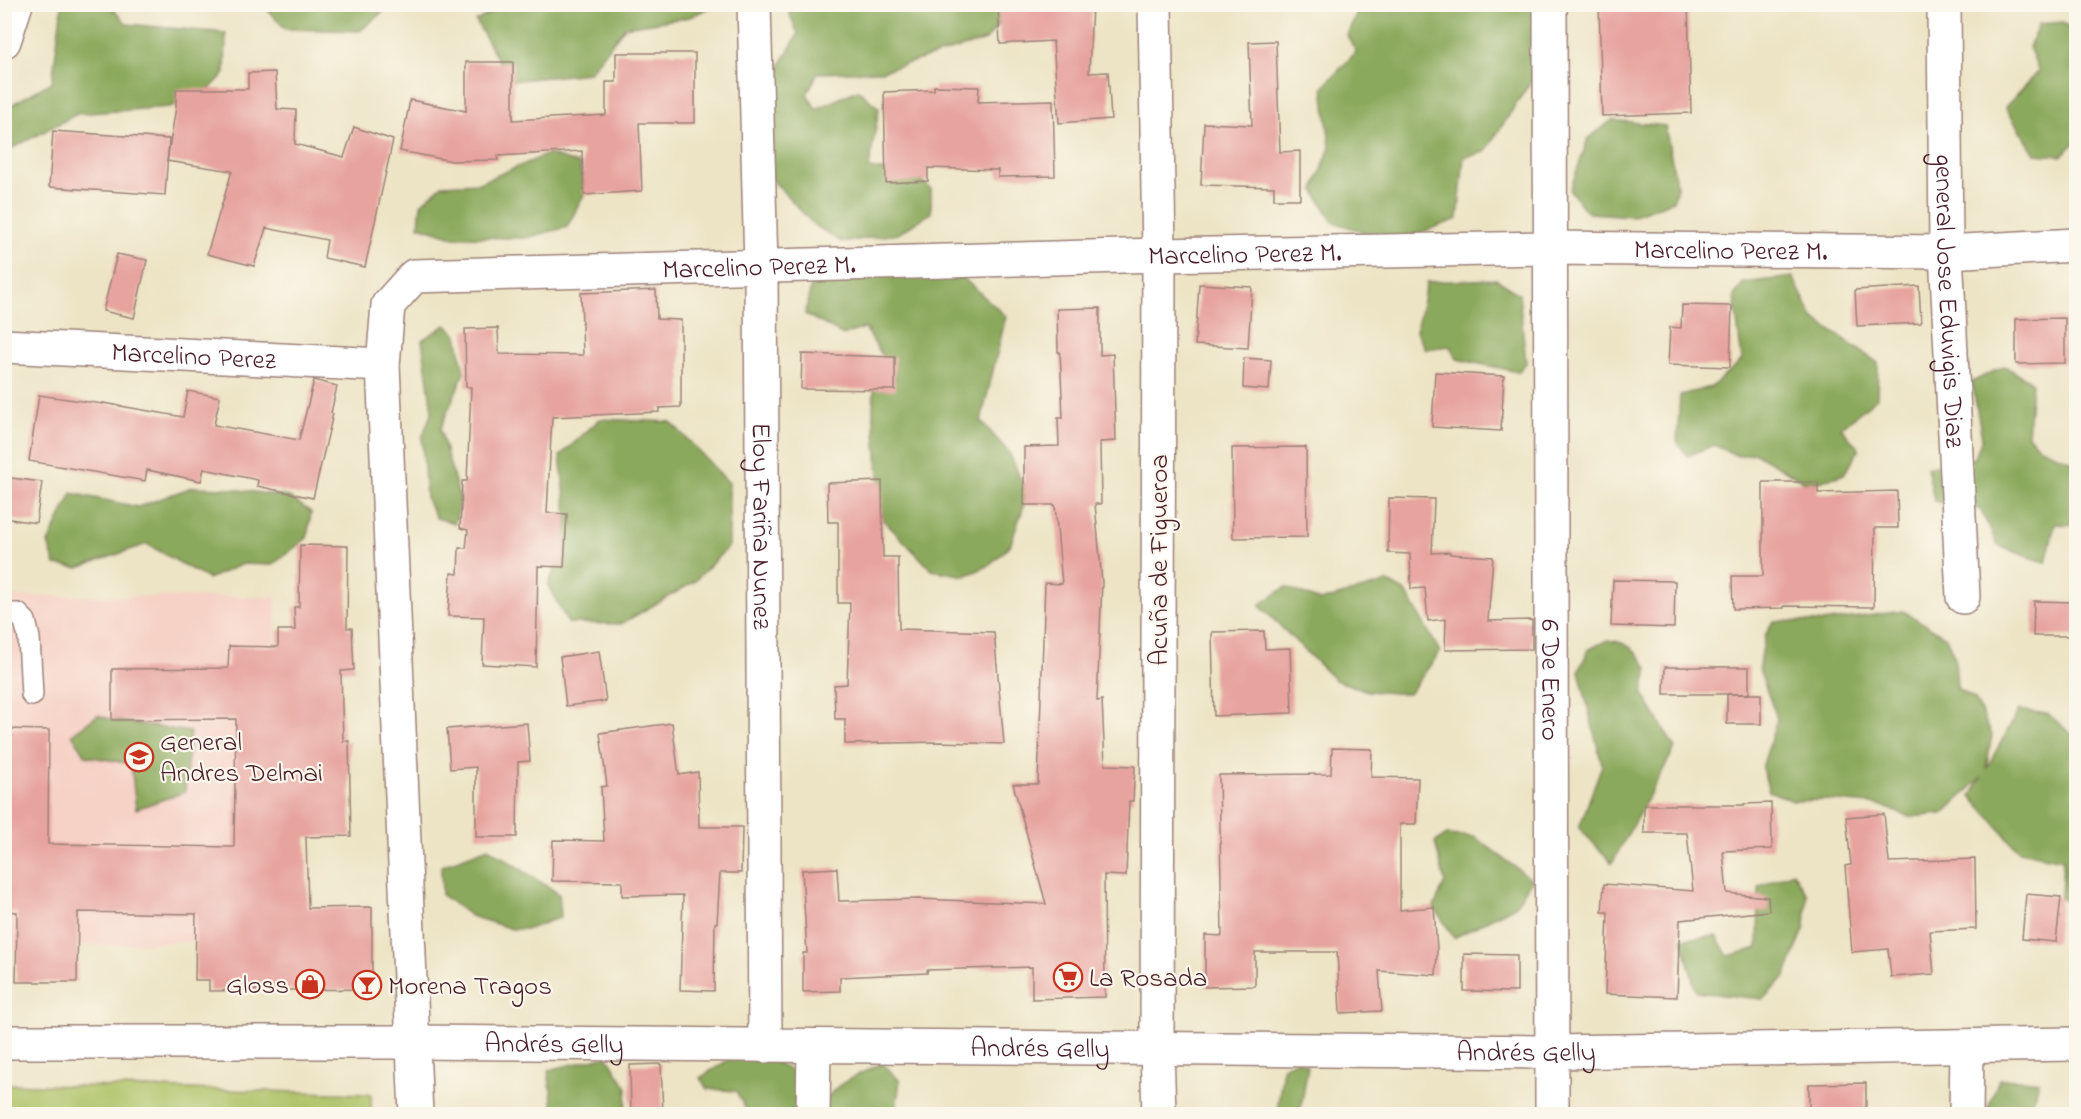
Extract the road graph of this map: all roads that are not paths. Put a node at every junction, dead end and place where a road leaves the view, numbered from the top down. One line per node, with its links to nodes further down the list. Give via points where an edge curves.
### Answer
1 (16, 4): 6 (street)
2 (754, 4): 11 (street, Eloy Fariña Nunez)
3 (1155, 4): 10 (street, Acuña de Figueroa)
4 (1550, 4): 8 (street, 6 De Enero)
5 (1944, 4): 9 (street, general Jose Eduvigis Diaz)
6 (4, 41)
7 (2076, 245): 9 (street, Marcelino Perez M.)
8 (1549, 248): 9 (street, Marcelino Perez M.); 10 (street, Marcelino Perez M.); 24 (street, 6 De Enero)
9 (1946, 252): 14 (street, general Jose Eduvigis Diaz)
10 (1159, 255): 11 (street, Marcelino Perez M.); 23 (street, Acuña de Figueroa)
11 (761, 266): 13 (street, Marcelino Perez M., via 414,276 388,305); 20 (street, Eloy Fariña Nunez)
12 (4, 346): 13 (street, Marcelino Perez)
13 (383, 365): 18 (street)
14 (1963, 597)
15 (4, 614): 16 (lane, via 18,614 25,621)
16 (32, 695)
17 (4, 1042): 18 (street, Andrés Gelly)
18 (414, 1042): 20 (street, Andrés Gelly); 25 (street)
19 (2076, 1044): 22 (street, Andrés Gelly)
20 (765, 1046): 21 (street, Andrés Gelly)
21 (814, 1046): 23 (street, Andrés Gelly); 26 (street)
22 (1967, 1047): 24 (street, Andrés Gelly); 29 (street)
23 (1157, 1049): 24 (street, Andrés Gelly); 27 (street, Acuña de Figueroa)
24 (1551, 1052): 28 (street, 6 De Enero)
25 (416, 1114)
26 (813, 1114)
27 (1159, 1114)
28 (1552, 1114)
29 (1966, 1114)

